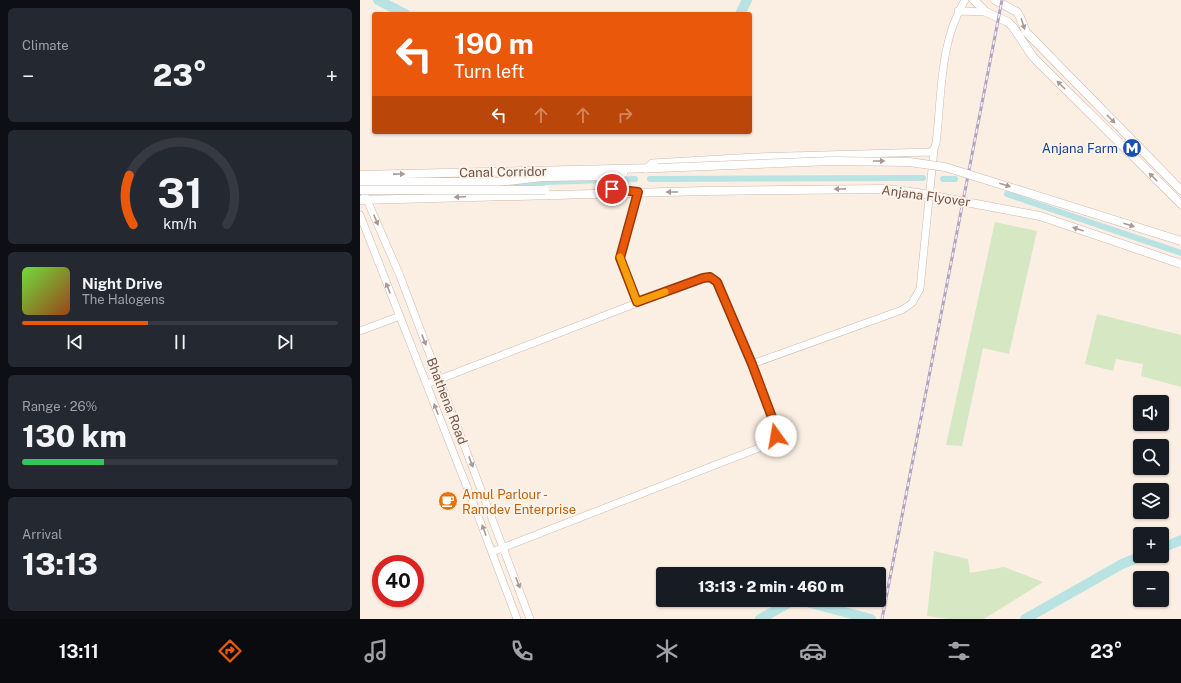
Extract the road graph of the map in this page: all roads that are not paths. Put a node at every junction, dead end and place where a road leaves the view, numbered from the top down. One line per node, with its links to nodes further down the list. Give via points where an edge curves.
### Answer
1 (965, 0): 4 (street)
2 (974, 0): 5 (main road)
3 (995, 0): 12 (main road, one-way to 12, via 1016,12 1026,32)
4 (958, 11): 5 (street); 6 (street, via 946,46)
5 (986, 12): 16 (main road, one-way to 5, via 1033,57 1008,22)
6 (934, 149): 7 (street, via 925,152 652,163); 23 (street, via 922,284 912,303 902,310)
7 (646, 169): 8 (main road, Canal Corridor); 18 (main road, Anjana Flyover, one-way to 18, bridge, via 831,161 927,163)
8 (634, 170): 9 (main road, Canal Corridor, one-way to 8); 10 (main road, via 611,176 498,182)
9 (360, 175)
10 (360, 183): 15 (street, Bhathena Road)
11 (360, 190): 13 (main road, bridge, via 612,189)
12 (1181, 190)
13 (629, 192): 14 (main road, Anjana Flyover); 15 (main road, one-way to 15)
14 (638, 192): 19 (main road, Anjana Flyover, one-way to 14, bridge, via 1040,216 918,193 887,189); 20 (street, via 620,258)
15 (364, 200): 24 (street, Bhathena Road, one-way to 24, via 400,276)
16 (1181, 204)
17 (360, 215): 21 (street, Bhathena Road, one-way to 17)
18 (1181, 241)
19 (1181, 264)
20 (637, 302): 23 (street, via 703,278 714,279); 24 (street)
21 (400, 316): 22 (street); 25 (street, Bhathena Road)
22 (360, 331)
23 (752, 364): 26 (street, via 776,428 776,436 772,442)
24 (439, 380): 25 (street); 26 (street, Bhathena Road, one-way to 26)
25 (427, 384): 27 (street, Bhathena Road, one-way to 25)
26 (503, 547): 27 (street); 29 (street, Bhathena Road, one-way to 29)
27 (492, 552): 28 (street, Bhathena Road)
28 (517, 619)
29 (530, 619)

